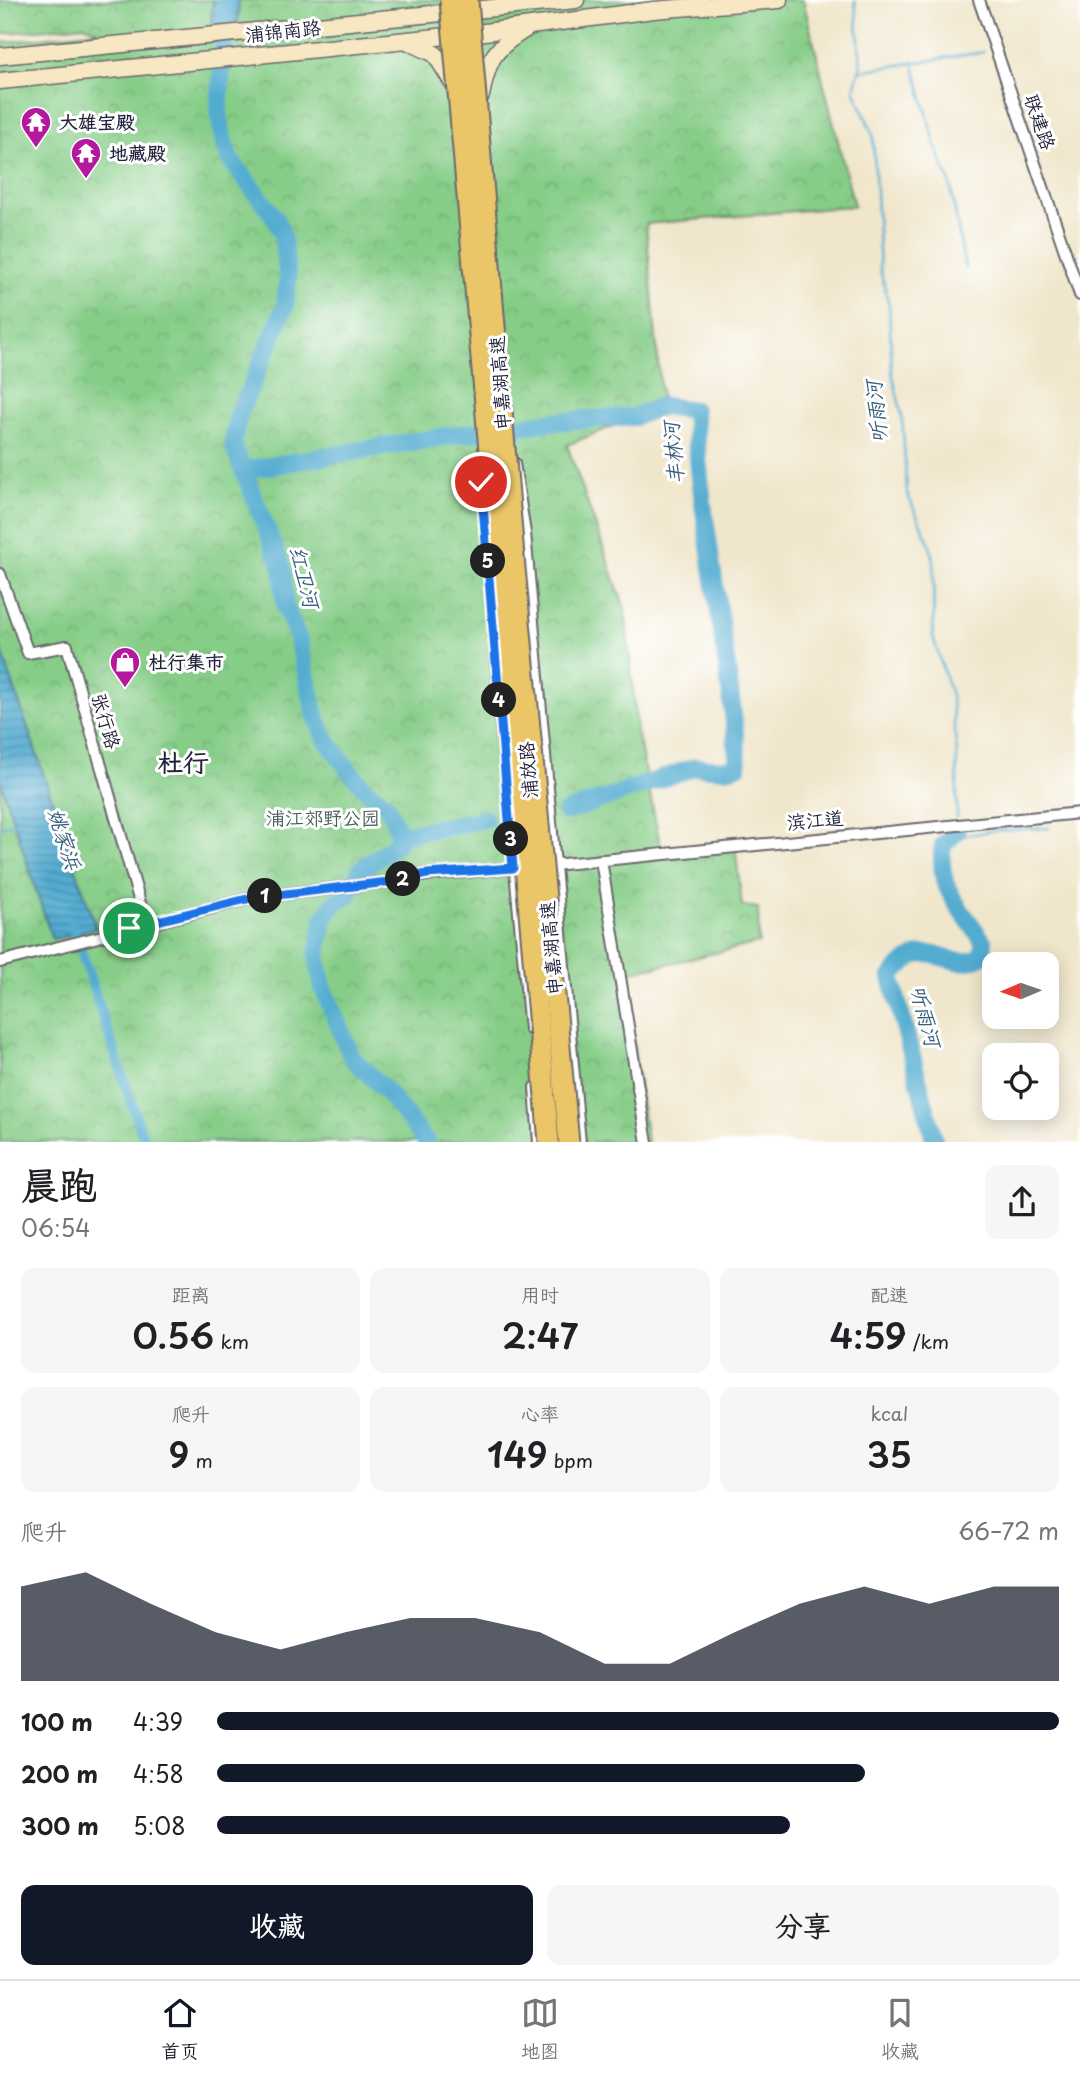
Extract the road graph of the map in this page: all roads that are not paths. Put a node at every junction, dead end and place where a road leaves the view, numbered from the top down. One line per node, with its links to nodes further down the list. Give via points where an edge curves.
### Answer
1 (450, 0): 23 (highway, 申嘉湖高速, bridge)
2 (468, 0): 24 (highway, 申嘉湖高速, bridge)
3 (576, 0): 8 (main road, 浦锦南路)
4 (779, 0): 6 (main road, 浦锦南路)
5 (979, 0): 12 (street, 联建路)
6 (535, 25): 7 (main road, 浦锦南路); 11 (main road, via 495,51 485,71)
7 (400, 40): 9 (main road, 浦锦南路); 10 (main road, via 435,54)
8 (0, 55)
9 (0, 81)
10 (453, 83)
11 (481, 96)
12 (1080, 295)
13 (507, 438): 18 (street, 浦放路, via 525,533)
14 (485, 443): 19 (street, 浦放路, via 481,482)
15 (0, 575): 20 (street, 张行路, via 27,653 67,646)
16 (1080, 813): 17 (street, 滨江道)
17 (601, 860): 18 (street, 滨江道); 26 (street)
18 (553, 865): 25 (street, 浦放路)
19 (513, 868): 20 (street, via 427,874 251,898); 22 (street, 浦放路)
20 (146, 924): 21 (street)
21 (0, 962)
22 (538, 1142)
23 (550, 1142)
24 (569, 1142)
25 (580, 1142)
26 (647, 1142)

